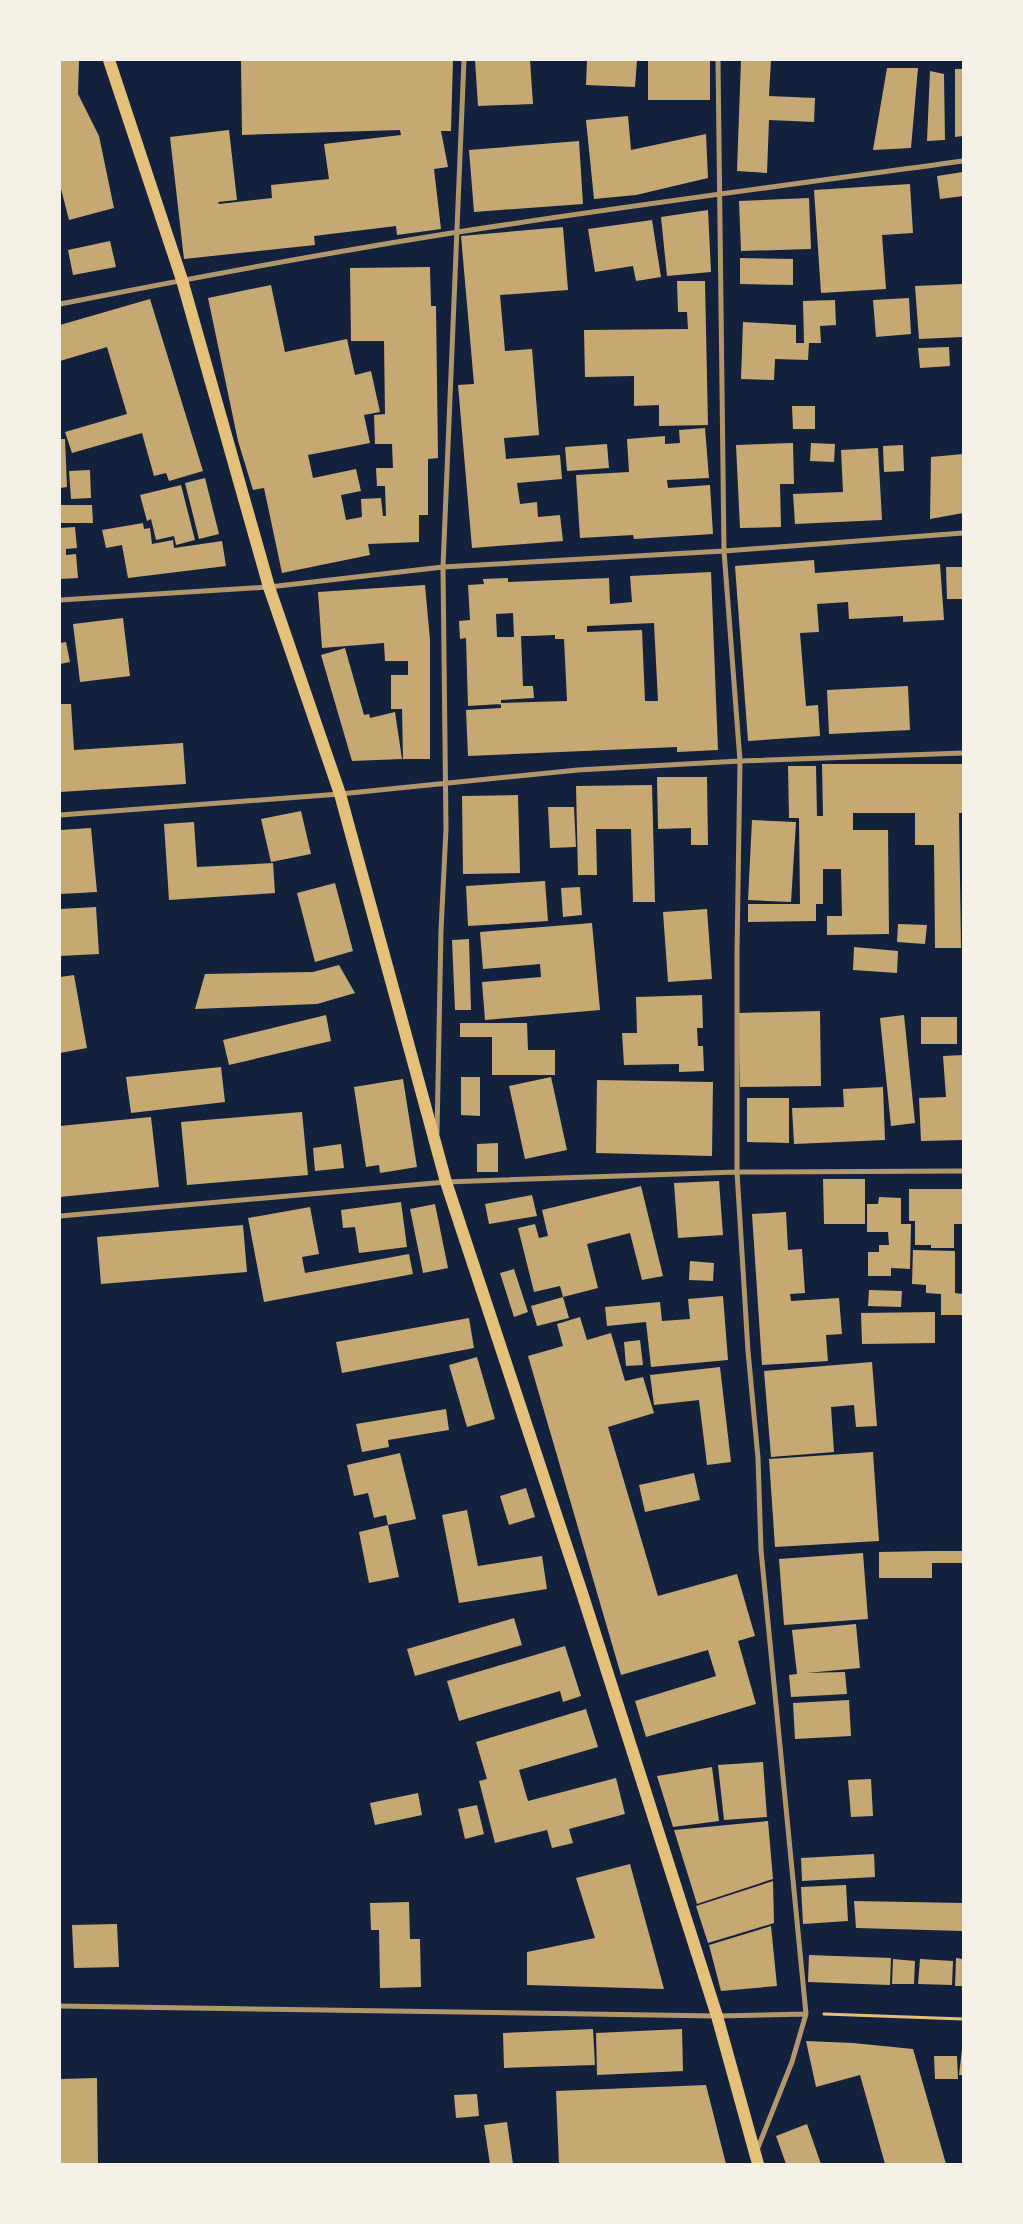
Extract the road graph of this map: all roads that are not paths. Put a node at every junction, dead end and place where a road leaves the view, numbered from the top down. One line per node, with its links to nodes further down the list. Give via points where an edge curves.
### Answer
1 (109, 60): 7 (main road)
2 (464, 60): 6 (street)
3 (718, 60): 5 (street)
4 (963, 161): 5 (street)
5 (718, 194): 6 (street); 10 (street)
6 (457, 232): 7 (street); 11 (street)
7 (182, 280): 8 (street); 12 (main road)
8 (60, 304)
9 (963, 534): 10 (street)
10 (724, 551): 11 (street); 15 (street)
11 (443, 567): 12 (street); 16 (street)
12 (269, 587): 13 (street); 17 (main road)
13 (60, 600)
14 (963, 753): 15 (street)
15 (740, 761): 16 (street, via 578,770); 21 (street)
16 (447, 784): 17 (street); 19 (street)
17 (340, 794): 18 (street); 19 (main road)
18 (60, 815)
19 (437, 1150): 22 (main road)
20 (963, 1171): 21 (street)
21 (737, 1172): 22 (street); 25 (street, via 758,1458 761,1550)
22 (446, 1182): 23 (street); 26 (main road, via 582,1592)
23 (60, 1216)
24 (60, 2006): 26 (street)
25 (806, 2014): 26 (street); 27 (street)
26 (717, 2016): 27 (main road)
27 (756, 2159)

